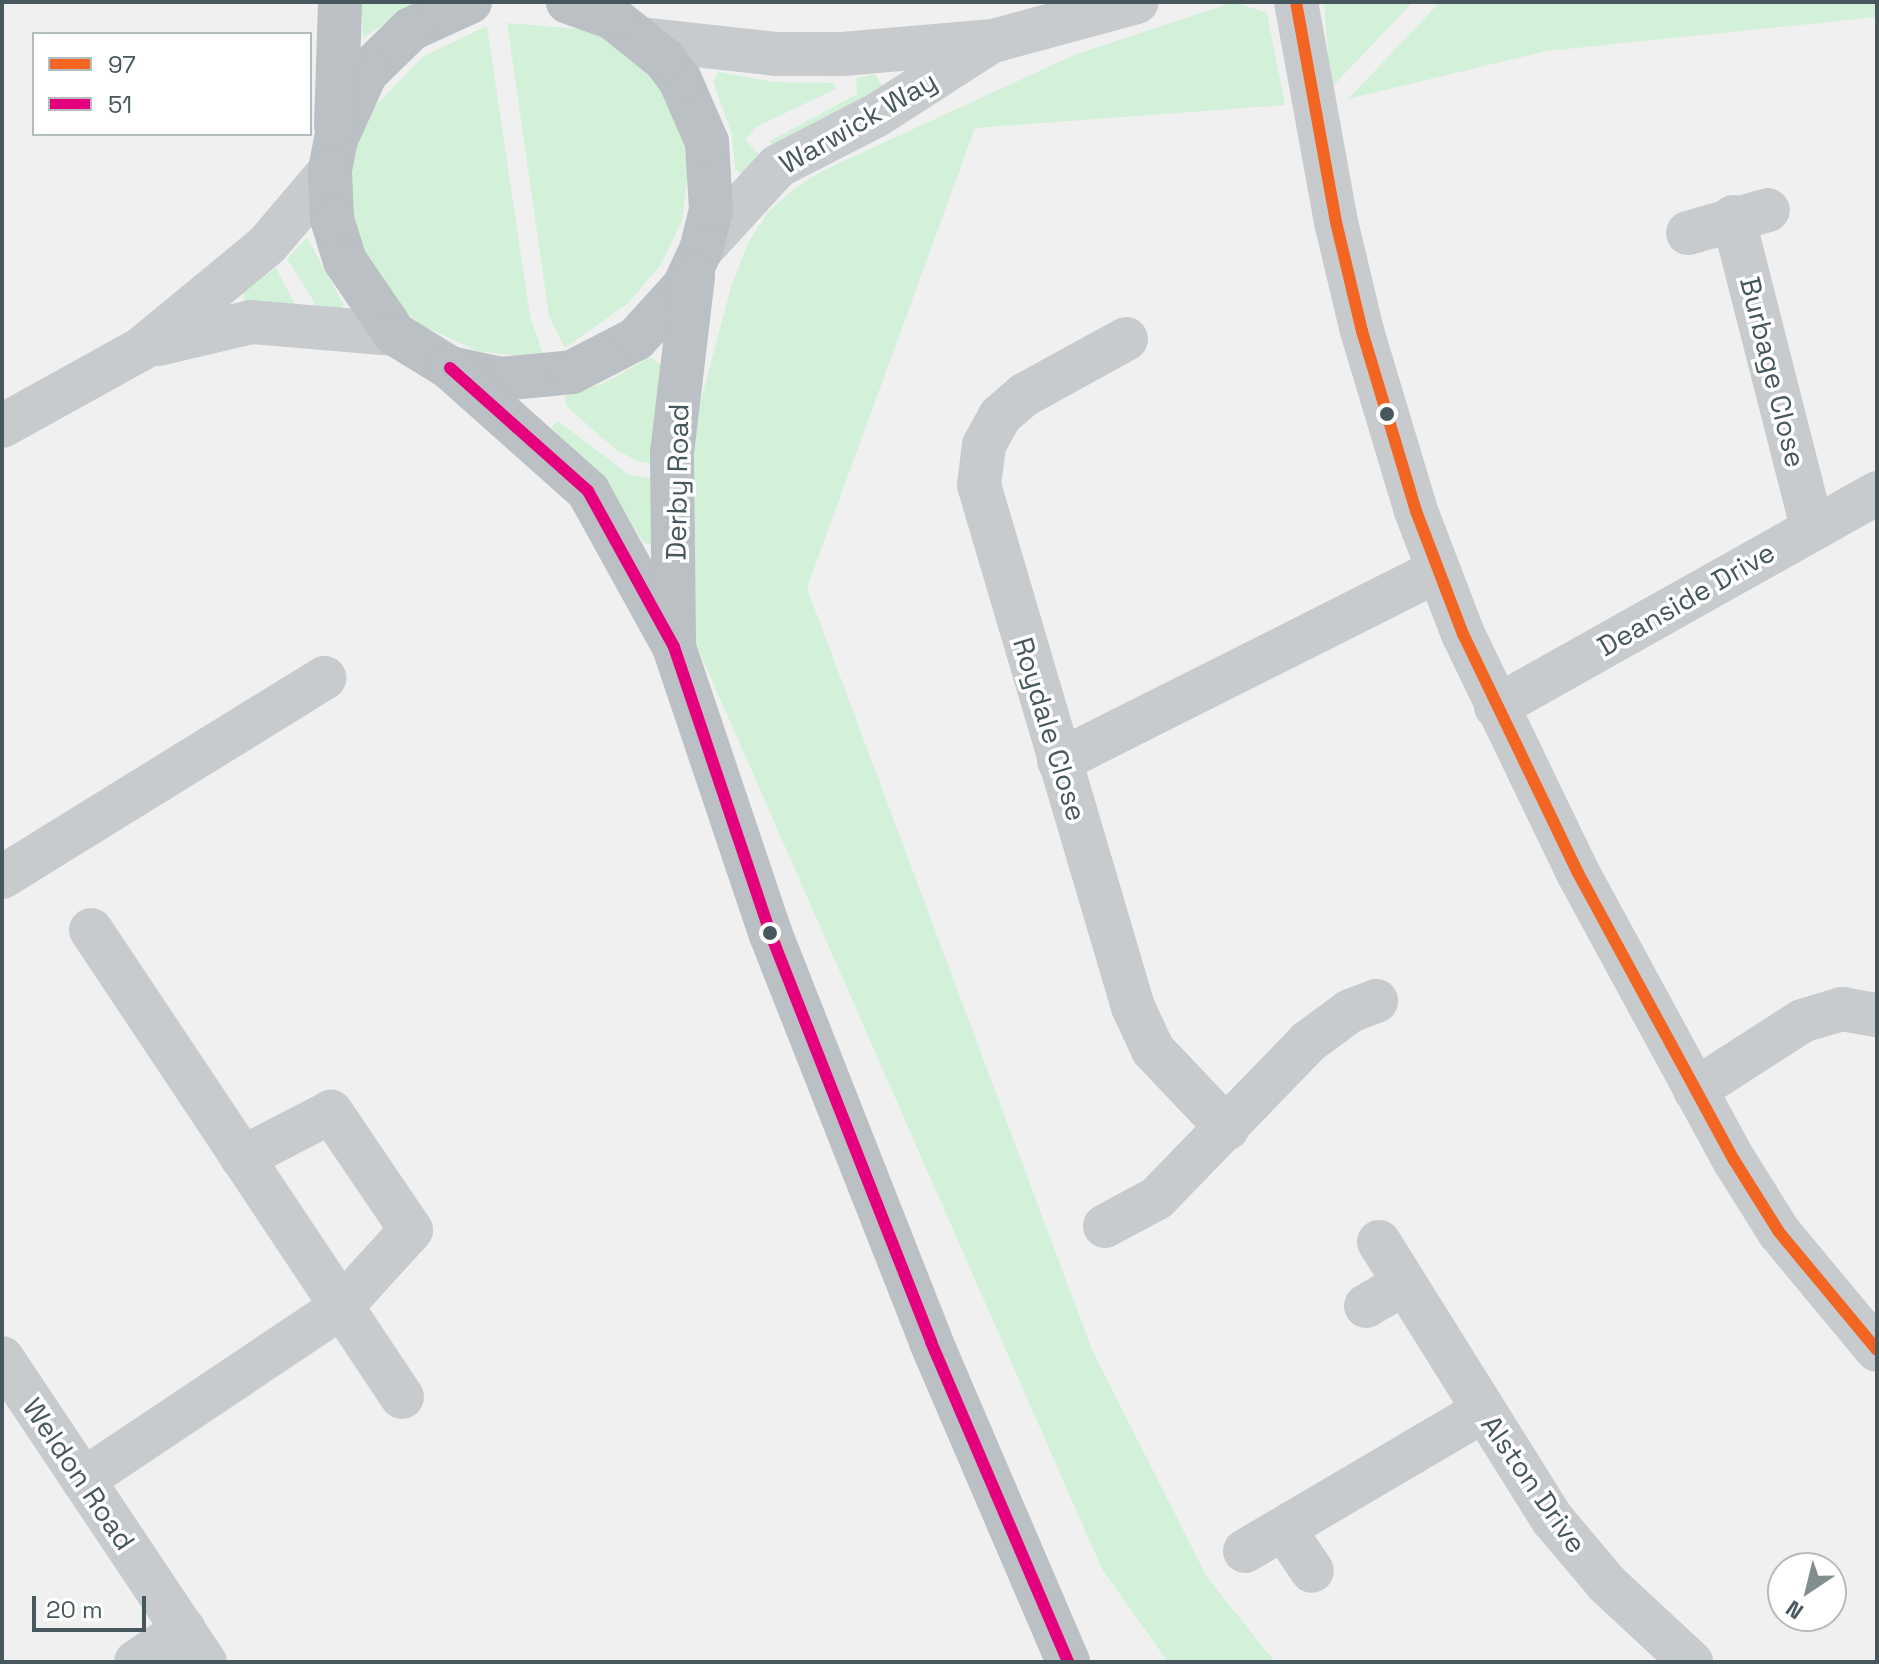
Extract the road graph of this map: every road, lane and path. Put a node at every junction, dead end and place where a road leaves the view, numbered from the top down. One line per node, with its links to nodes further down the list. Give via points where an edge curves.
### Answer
1 (340, 2): 8 (highway)
2 (470, 2): 8 (highway, via 438,13 387,49 350,99)
3 (1137, 2): 7 (street, Warwick Way)
4 (1296, 2): 18 (street, via 1355,304 1398,457)
5 (578, 3): 6 (highway)
6 (641, 39): 7 (street, Warwick Way, via 777,54); 10 (highway, via 680,80 707,142 711,210)
7 (993, 41): 10 (street, Warwick Way, via 877,115 778,166)
8 (333, 155): 11 (highway, via 332,219 345,261); 13 (street, via 267,245)
9 (1688, 233): 17 (street, Burbage Close, via 1751,214)
10 (698, 260): 14 (highway, via 663,315 636,339 572,372 501,379); 19 (highway, Derby Road, via 672,453)
11 (395, 334): 13 (street, via 251,322); 14 (highway)
12 (1103, 339): 22 (street, Roydale Close, via 1000,416 979,462 984,509)
13 (141, 349): 15 (street)
14 (450, 368): 19 (highway, Derby Road, via 588,491)
15 (2, 426)
16 (1877, 493): 17 (street, Deanside Drive)
17 (1812, 527): 21 (street, Deanside Drive)
18 (1438, 570): 21 (street); 22 (street)
19 (674, 647): 43 (highway, Derby Road, via 777,950 931,1342)
20 (324, 678): 23 (street)
21 (1496, 707): 27 (street)
22 (1059, 761): 28 (street, Roydale Close, via 1133,1007 1153,1050)
23 (2, 877)
24 (91, 930): 29 (street)
25 (1353, 998): 28 (street)
26 (1877, 1015): 27 (street, via 1842,1009 1802,1021)
27 (1695, 1090): 33 (street, via 1779,1232)
28 (1227, 1128): 30 (street, via 1157,1198)
29 (242, 1158): 32 (street); 32 (street, via 331,1112 411,1230)
30 (1105, 1226)
31 (1379, 1242): 36 (street, Alston Drive, via 1384,1296)
32 (341, 1307): 35 (street); 37 (street)
33 (1877, 1350)
34 (2, 1358): 37 (street, Weldon Road)
35 (402, 1397)
36 (1483, 1411): 38 (street); 44 (street, Alston Drive, via 1553,1520 1607,1584)
37 (83, 1480): 41 (street, Weldon Road)
38 (1285, 1531): 39 (street); 40 (street)
39 (1245, 1551)
40 (1312, 1571)
41 (195, 1646): 42 (street, Weldon Road)
42 (136, 1662)
43 (1068, 1662)
44 (1691, 1662)

